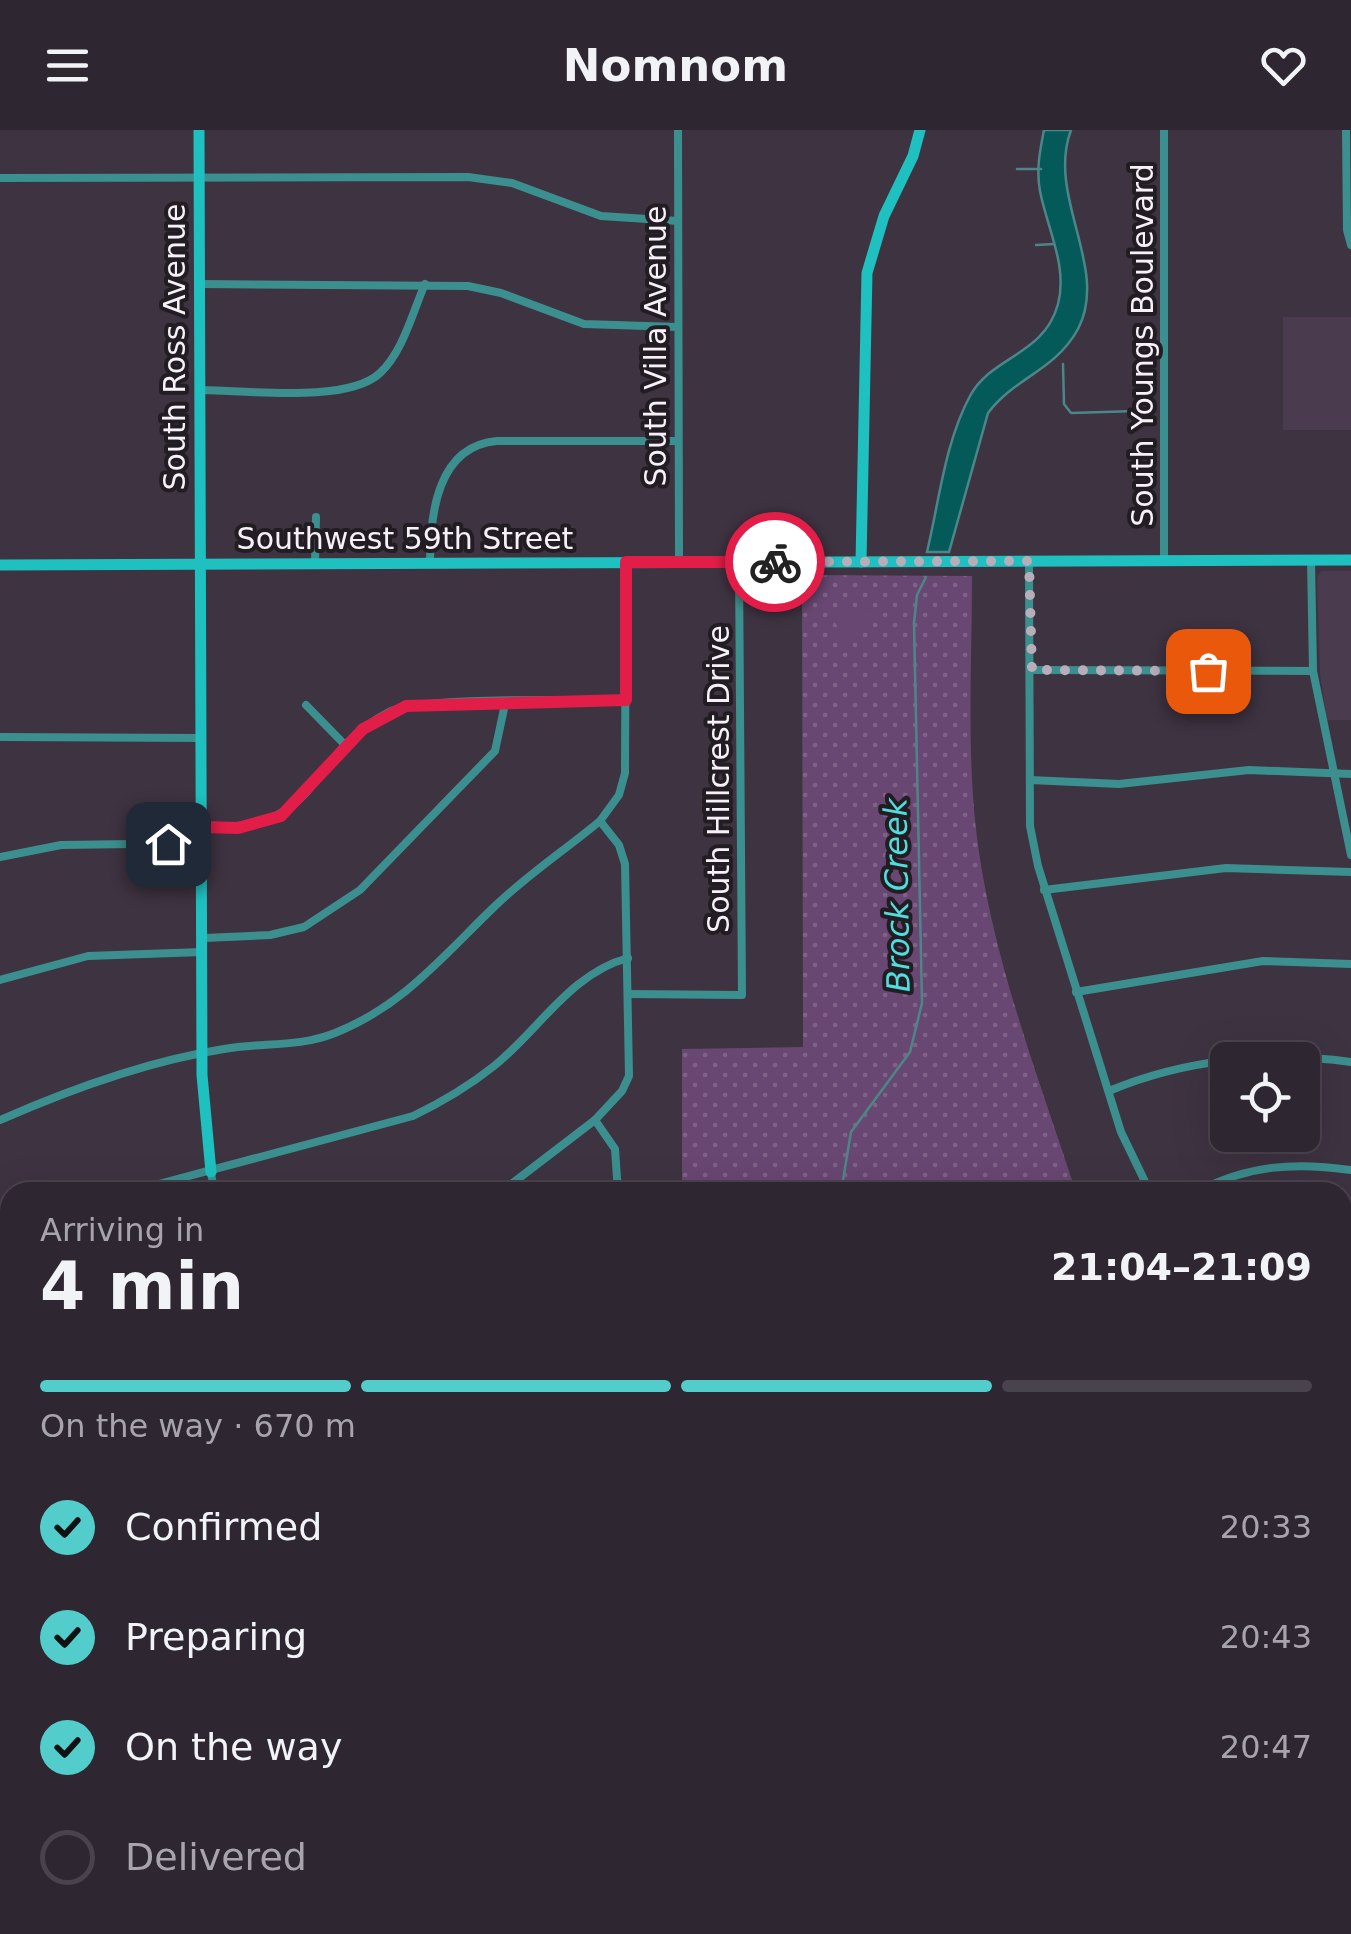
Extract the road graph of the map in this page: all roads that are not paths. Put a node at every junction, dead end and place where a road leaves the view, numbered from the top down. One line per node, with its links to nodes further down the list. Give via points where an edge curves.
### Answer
1 (199, 130): 7 (street, South Ross Avenue)
2 (678, 130): 8 (street, South Villa Avenue)
3 (920, 130): 23 (street, via 867,273)
4 (1164, 130): 16 (street, South Youngs Boulevard)
5 (1346, 130): 9 (street)
6 (0, 178): 7 (street)
7 (199, 178): 8 (street, via 485,178 601,216); 10 (street, South Ross Avenue)
8 (678, 221): 12 (street, South Villa Avenue)
9 (1351, 245)
10 (199, 284): 11 (street); 13 (street, South Ross Avenue)
11 (425, 284): 12 (street, via 486,289 584,324); 13 (street, via 388,363 358,385)
12 (678, 327): 14 (street, South Villa Avenue)
13 (199, 390): 26 (street, South Ross Avenue)
14 (678, 441): 21 (street, South Villa Avenue); 24 (street, via 472,446 438,493)
15 (316, 517): 27 (street)
16 (1164, 560): 17 (street, Southwest 59th Street); 19 (street, Southwest 59th Street)
17 (1311, 560): 18 (street, Southwest 59th Street); 29 (street)
18 (1351, 560)
19 (1029, 561): 23 (street, Southwest 59th Street); 28 (street)
20 (626, 562): 21 (street, Southwest 59th Street); 24 (street, Southwest 59th Street); 30 (street)
21 (678, 562): 22 (street, Southwest 59th Street)
22 (739, 562): 23 (street, Southwest 59th Street); 52 (street, South Hillcrest Drive, via 742,996)
23 (860, 562)
24 (430, 563): 27 (street, Southwest 59th Street)
25 (0, 564): 26 (street, Southwest 59th Street)
26 (200, 564): 27 (street, Southwest 59th Street); 34 (street, South Ross Avenue)
27 (314, 564)
28 (1032, 670): 29 (street); 38 (street)
29 (1313, 671): 36 (street)
30 (626, 700): 31 (street); 39 (street, via 626,773)
31 (505, 704): 35 (street, via 406,706 363,729); 46 (street, via 495,751 360,890 304,927)
32 (306, 705): 35 (street)
33 (0, 737): 34 (street)
34 (202, 738): 40 (street, South Ross Avenue)
35 (347, 747): 40 (street, via 281,816 238,828)
36 (1334, 772): 37 (street); 38 (street, via 1249,770 1119,784); 42 (street)
37 (1351, 774)
38 (1030, 780): 45 (street, via 1030,826)
39 (600, 821): 48 (street, via 625,864); 53 (street, via 520,884 418,984 374,1015 296,1046)
40 (203, 827): 41 (street, South Ross Avenue)
41 (203, 844): 43 (street, via 61,845); 46 (street, South Ross Avenue)
42 (1351, 855)
43 (0, 857)
44 (1351, 872): 45 (street, via 1226,868)
45 (1044, 890): 51 (street)
46 (204, 938): 47 (street, South Ross Avenue)
47 (202, 952): 50 (street, via 88,956); 53 (street, South Ross Avenue)
48 (628, 958): 52 (street); 59 (street, via 597,969 496,1065 450,1098 378,1129)
49 (1351, 964): 51 (street, via 1264,961)
50 (0, 980)
51 (1076, 992): 55 (street)
52 (628, 994): 57 (street, via 629,1076)
53 (203, 1054): 56 (street, via 56,1096); 59 (street, South Ross Avenue)
54 (1351, 1062): 55 (street, via 1230,1059)
55 (1109, 1091): 64 (street)
56 (0, 1120)
57 (595, 1120): 62 (street); 63 (street, via 615,1149)
58 (1351, 1170): 65 (street, via 1256,1168)
59 (211, 1172): 60 (street); 61 (street)
60 (170, 1182)
61 (212, 1182)
62 (513, 1182)
63 (617, 1182)
64 (1145, 1182)
65 (1222, 1182)

